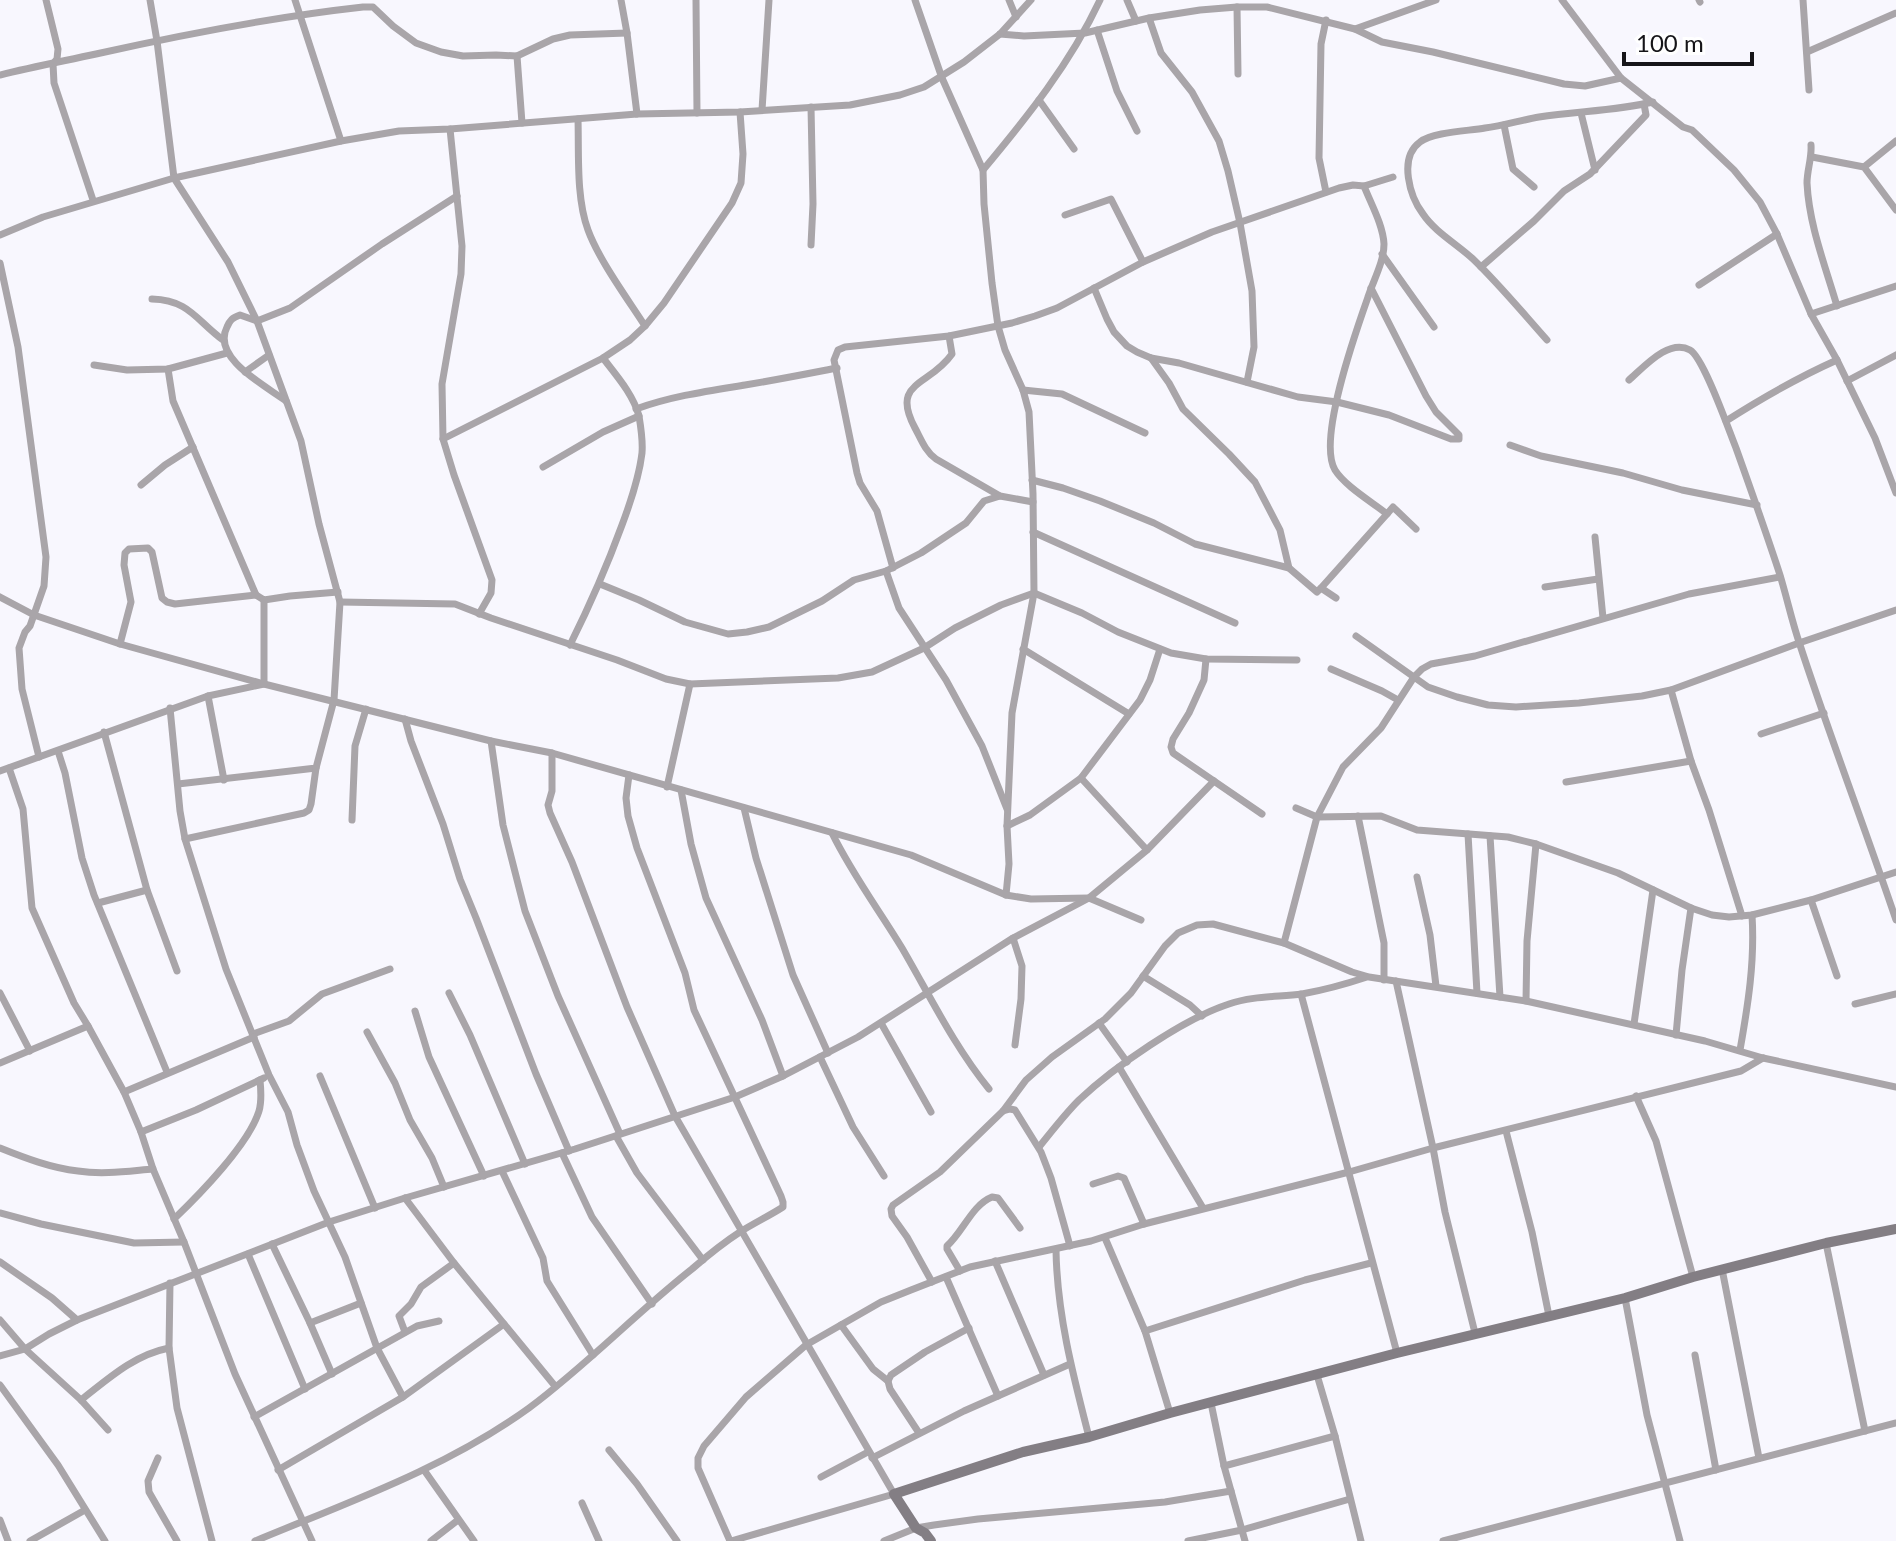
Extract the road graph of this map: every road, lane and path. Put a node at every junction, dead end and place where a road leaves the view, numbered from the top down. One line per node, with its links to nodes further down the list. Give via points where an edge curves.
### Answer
1 (46, 0): 31 (street, via 58,49)
2 (150, 0): 28 (street)
3 (295, 0): 18 (street)
4 (621, 0): 25 (street)
5 (696, 0): 43 (street)
6 (769, 0): 41 (street)
7 (915, 0): 34 (street)
8 (1009, 0): 19 (street)
9 (1031, 0): 19 (street)
10 (1100, 0): 26 (street)
11 (1127, 0): 22 (street)
12 (1436, 0): 23 (street)
13 (1562, 0): 35 (street)
14 (1803, 0): 29 (street)
15 (372, 4): 18 (street); 30 (street, via 416,43 441,52)
16 (1237, 7): 20 (street); 21 (street, via 1267,7); 32 (street)
17 (1896, 13): 29 (street)
18 (299, 14): 28 (street); 51 (street)
19 (1016, 17): 27 (street)
20 (1149, 18): 22 (street); 68 (street, via 1161,53 1192,92 1219,141)
21 (1326, 20): 23 (street); 63 (street, via 1319,158)
22 (1136, 21): 24 (street)
23 (1355, 29): 35 (street, via 1382,42 1564,84 1585,86)
24 (1097, 30): 26 (street); 50 (street)
25 (627, 33): 30 (street, via 570,35); 45 (street)
26 (1085, 33): 27 (street); 37 (street)
27 (1000, 34): 34 (street)
28 (157, 41): 31 (street); 60 (street)
29 (1807, 52): 36 (street)
30 (517, 56): 47 (street)
31 (53, 64): 33 (street); 65 (street, via 54,83)
32 (1238, 74)
33 (0, 75)
34 (942, 78): 40 (street, via 900,95); 57 (street)
35 (1621, 78): 38 (street)
36 (1809, 90)
37 (1039, 100): 54 (street); 57 (street)
38 (1654, 102): 39 (street); 69 (street, via 1734,170)
39 (1644, 104): 44 (street); 58 (street, via 1646,115)
40 (811, 107): 41 (street); 71 (street)
41 (762, 110): 42 (street)
42 (740, 112): 43 (street); 84 (street, via 741,183)
43 (697, 113): 45 (street)
44 (1581, 113): 48 (street); 58 (street)
45 (637, 114): 46 (street)
46 (578, 119): 47 (street); 84 (street, via 587,228)
47 (522, 123): 49 (street)
48 (1504, 125): 62 (street, via 1513,169); 75 (street, via 1425,139 1408,164 1407,178 1421,212)
49 (450, 129): 51 (street); 64 (street)
50 (1137, 131)
51 (341, 141): 60 (street)
52 (1896, 141): 56 (street)
53 (1811, 145): 55 (street)
54 (1074, 149)
55 (1812, 157): 56 (street); 81 (street, via 1807,171 1810,209)
56 (1864, 167): 66 (street)
57 (983, 170): 85 (street)
58 (1595, 170): 75 (street, via 1564,191)
59 (1393, 177): 61 (street)
60 (174, 178): 65 (street); 83 (street, via 228,262)
61 (1364, 186): 63 (street); 72 (street, via 1382,232)
62 (1534, 187)
63 (1326, 192): 68 (street)
64 (457, 196): 83 (street, via 290,308); 109 (street, via 461,274 442,384)
65 (93, 200): 70 (street)
66 (1896, 210)
67 (1065, 215): 73 (street, via 1111,199)
68 (1240, 223): 73 (street); 102 (street, via 1255,332)
69 (1777, 234): 76 (street); 82 (street)
70 (0, 235)
71 (811, 245)
72 (1382, 254): 79 (street); 86 (street)
73 (1143, 262): 78 (street)
74 (0, 263): 139 (street, via 18,347 46,557)
75 (1481, 267): 89 (street)
76 (1699, 285)
77 (1896, 286): 81 (street)
78 (1094, 288): 85 (street, via 1057,308); 94 (street, via 1114,332)
79 (1371, 288): 104 (street); 104 (street, via 1426,396 1459,439)
80 (152, 299): 88 (street, via 182,305)
81 (1837, 306): 82 (street)
82 (1811, 314): 95 (street)
83 (257, 321): 88 (street, via 240,315 231,318); 91 (street)
84 (645, 326): 93 (street)
85 (998, 326): 87 (street); 103 (street)
86 (1434, 327)
87 (949, 336): 97 (street, via 845,347 834,360); 116 (street, via 952,354 911,389 908,414 928,453)
88 (223, 340): 90 (street)
89 (1547, 340)
90 (227, 353): 98 (street); 99 (street)
91 (269, 355): 99 (street); 105 (street)
92 (1896, 355): 101 (street)
93 (603, 358): 106 (street); 109 (street)
94 (1151, 358): 102 (street); 123 (street, via 1183,409 1255,482 1280,530)
95 (1837, 360): 101 (street); 107 (street)
96 (94, 365): 98 (street)
97 (837, 368): 106 (street, via 699,392 656,402); 124 (street, via 857,473 877,511)
98 (168, 369): 111 (street, via 173,401)
99 (245, 372): 105 (street)
100 (1629, 380): 107 (street, via 1666,351 1688,348 1703,367)
101 (1847, 381): 115 (street)
102 (1247, 382): 104 (street)
103 (1023, 390): 108 (street, via 1062,394); 113 (street)
104 (1337, 402): 119 (street, via 1330,445 1335,470)
105 (288, 403): 130 (street)
106 (638, 413): 112 (street); 127 (street, via 642,452 635,488)
107 (1726, 421): 118 (street)
108 (1145, 433)
109 (443, 439): 138 (street, via 492,580)
110 (1510, 445): 118 (street)
111 (193, 447): 114 (street); 132 (street)
112 (543, 467)
113 (1032, 480): 117 (street); 123 (street, via 1100,501 1195,544)
114 (141, 485)
115 (1896, 493)
116 (1000, 496): 117 (street); 124 (street, via 984,501 966,523)
117 (1033, 502): 121 (street)
118 (1757, 505): 125 (street)
119 (1387, 514): 120 (street, via 1393,507); 129 (street)
120 (1416, 529)
121 (1033, 532): 131 (street); 141 (street)
122 (1595, 537): 126 (street)
123 (1289, 568): 129 (street, via 1317,592)
124 (889, 570): 127 (street, via 854,580 769,627 728,634 685,622); 146 (street, via 899,608)
125 (1780, 577): 140 (street); 143 (street)
126 (1598, 579): 128 (street); 140 (street)
127 (600, 584): 145 (street)
128 (1545, 587)
129 (1321, 588): 134 (street)
130 (338, 592): 135 (street); 136 (street)
131 (1034, 593): 146 (street, via 1001,605); 147 (street); 148 (street)
132 (256, 595): 135 (street); 144 (street, via 167,602 152,552 129,549 124,565 131,602)
133 (0, 597): 139 (street)
134 (1336, 598)
135 (264, 600): 153 (street)
136 (340, 602): 138 (street, via 455,604); 157 (street)
137 (1896, 610): 143 (street)
138 (479, 614): 145 (street)
139 (34, 615): 144 (street); 169 (street, via 19,648 22,689)
140 (1603, 618): 152 (street, via 1431,664)
141 (1235, 623)
142 (1356, 636): 152 (street)
143 (1799, 643): 155 (street); 161 (street)
144 (120, 644): 153 (street)
145 (570, 645): 154 (street)
146 (924, 648): 154 (street, via 872,672 838,678); 183 (street, via 982,746)
147 (1023, 649): 162 (street); 183 (street, via 1012,713)
148 (1160, 649): 149 (street); 162 (street, via 1150,680)
149 (1206, 659): 150 (street); 176 (street, via 1204,680 1171,747)
150 (1297, 660)
151 (1331, 669): 158 (street)
152 (1414, 677): 155 (street, via 1457,697 1516,707); 158 (street)
153 (264, 684): 156 (street); 157 (street)
154 (690, 684): 179 (street)
155 (1671, 690): 170 (street)
156 (208, 696): 159 (street); 175 (street)
157 (334, 700): 160 (street); 171 (street)
158 (1398, 700): 186 (street, via 1381,728 1343,767)
159 (170, 708): 164 (street); 178 (street)
160 (366, 709): 163 (street); 187 (street, via 355,746)
161 (1824, 713): 165 (street); 197 (street)
162 (1129, 714): 174 (street)
163 (405, 719): 166 (street); 263 (street, via 460,879)
164 (104, 732): 167 (street); 198 (street)
165 (1761, 734)
166 (491, 741): 168 (street); 259 (street, via 503,825 525,911)
167 (58, 751): 169 (street); 203 (street, via 82,858)
168 (552, 753): 173 (street); 256 (street, via 550,813)
169 (39, 757): 172 (street)
170 (1691, 761): 177 (street); 206 (street)
171 (316, 768): 175 (street); 192 (street, via 311,804 304,813)
172 (4, 769): 233 (street, via 23,809 32,908)
173 (629, 775): 179 (street); 253 (street, via 626,798 637,848 694,1010)
174 (1081, 778): 188 (street); 194 (street)
175 (224, 780): 178 (street)
176 (1214, 781): 184 (street); 194 (street)
177 (1566, 782)
178 (178, 784): 192 (street)
179 (667, 787): 180 (street)
180 (681, 790): 181 (street); 247 (street, via 706,898)
181 (744, 808): 189 (street); 240 (street, via 793,975)
182 (1296, 808): 186 (street)
183 (1008, 811): 188 (street)
184 (1262, 814)
185 (1358, 816): 186 (street); 190 (street, via 1381,816 1417,830); 216 (street, via 1384,943)
186 (1317, 817): 210 (street)
187 (352, 820)
188 (1007, 826): 200 (street)
189 (832, 833): 200 (street, via 911,855); 221 (street)
190 (1468, 834): 191 (street); 222 (street)
191 (1490, 836): 193 (street); 225 (street)
192 (185, 839): 236 (street)
193 (1536, 844): 199 (street); 226 (street)
194 (1147, 850): 201 (street)
195 (1896, 872): 197 (street)
196 (1417, 877): 218 (street)
197 (1882, 877): 202 (street); 208 (street)
198 (147, 890): 203 (street); 212 (street)
199 (1653, 890): 204 (street); 232 (street)
200 (1006, 895): 201 (street)
201 (1089, 898): 207 (street); 209 (street)
202 (1811, 900): 205 (street); 214 (street)
203 (98, 903): 244 (street)
204 (1691, 908): 206 (street); 235 (street)
205 (1752, 915): 206 (street); 238 (street, via 1751,982)
206 (1742, 916)
207 (1141, 920)
208 (1896, 920)
209 (1013, 938): 221 (street); 237 (street, via 1022,966)
210 (1284, 943): 213 (street, via 1213,924 1197,925 1178,933); 215 (street)
211 (390, 969): 236 (street, via 322,994 289,1021)
212 (177, 971)
213 (1143, 976): 229 (street); 231 (street)
214 (1837, 976)
215 (1369, 977): 216 (street); 223 (street)
216 (1384, 980): 217 (street)
217 (1396, 981): 218 (street); 262 (street)
218 (1436, 986): 222 (street)
219 (0, 993): 239 (street)
220 (449, 993): 264 (street)
221 (927, 993): 230 (street); 250 (street)
222 (1477, 993): 225 (street)
223 (1301, 994): 229 (street, via 1229,1004); 267 (street)
224 (1896, 994): 227 (street)
225 (1500, 997): 226 (street)
226 (1526, 1001): 232 (street)
227 (1855, 1004)
228 (415, 1011): 268 (street, via 429,1057)
229 (1202, 1016): 243 (street)
230 (881, 1023): 240 (street); 255 (street)
231 (1099, 1023): 243 (street); 254 (street, via 1026,1080)
232 (1634, 1024): 235 (street)
233 (88, 1026): 239 (street); 251 (street)
234 (367, 1032): 271 (street)
235 (1676, 1035): 238 (street)
236 (253, 1036): 244 (street); 245 (street)
237 (1015, 1045)
238 (1740, 1050): 241 (street)
239 (30, 1051): 242 (street)
240 (824, 1055): 247 (street); 269 (street, via 853,1127)
241 (1763, 1058): 249 (street); 252 (street, via 1741,1071)
242 (0, 1063)
243 (1123, 1065): 260 (street, via 1079,1100); 274 (street)
244 (167, 1072): 251 (street)
245 (269, 1075): 248 (street); 277 (street)
246 (320, 1076): 273 (street)
247 (783, 1076): 253 (street)
248 (260, 1080): 258 (street); 276 (street, via 259,1112 247,1136)
249 (1896, 1087)
250 (989, 1089)
251 (124, 1092): 258 (street)
252 (1636, 1096): 257 (street); 298 (street, via 1656,1141)
253 (735, 1097): 256 (street); 281 (street, via 783,1202 783,1207)
254 (1003, 1111): 260 (street, via 1015,1110); 299 (street, via 940,1172 891,1209)
255 (931, 1112)
256 (675, 1116): 259 (street); 281 (street)
257 (1506, 1131): 262 (street); 304 (street)
258 (141, 1132): 265 (street)
259 (618, 1135): 263 (street); 289 (street, via 637,1173)
260 (1039, 1147): 286 (street)
261 (0, 1148): 265 (street, via 79,1172)
262 (1433, 1148): 267 (street); 314 (street)
263 (566, 1152): 264 (street); 303 (street, via 592,1217)
264 (525, 1164): 266 (street)
265 (153, 1169): 276 (street)
266 (502, 1171): 268 (street); 320 (street, via 543,1258 547,1281)
267 (1349, 1172): 274 (street); 293 (street)
268 (484, 1176): 271 (street)
269 (884, 1176)
270 (1093, 1184): 278 (street, via 1124,1178)
271 (444, 1187): 272 (street)
272 (405, 1198): 273 (street); 292 (street)
273 (375, 1208): 277 (street)
274 (1203, 1208): 278 (street)
275 (0, 1213): 283 (street, via 134,1243)
276 (174, 1219): 283 (street)
277 (329, 1222): 285 (street); 302 (street)
278 (1144, 1224): 282 (street)
279 (1020, 1228): 295 (street, via 998,1198 986,1199 947,1246)
280 (1896, 1229): 284 (street)
281 (741, 1231): 289 (street); 315 (street)
282 (1105, 1238): 286 (street); 312 (street)
283 (184, 1242): 296 (street)
284 (1826, 1243): 294 (street); 339 (street)
285 (272, 1244): 288 (street); 308 (street)
286 (1070, 1246): 287 (street)
287 (1056, 1250): 290 (street); 323 (street)
288 (248, 1254): 296 (street); 330 (street)
289 (703, 1260): 303 (street)
290 (995, 1261): 295 (street); 325 (street)
291 (0, 1262): 306 (street)
292 (454, 1263): 309 (street); 313 (street, via 421,1287 399,1316)
293 (1371, 1263): 312 (street); 319 (street)
294 (1722, 1269): 298 (street); 346 (street)
295 (960, 1271): 297 (street)
296 (196, 1273): 300 (street); 336 (street)
297 (946, 1277): 299 (street); 311 (street)
298 (1693, 1277): 301 (street)
299 (932, 1282): 310 (street)
300 (170, 1283): 306 (street); 316 (street)
301 (1625, 1298): 304 (street); 352 (street)
302 (361, 1303): 308 (street); 317 (street)
303 (652, 1304): 320 (street)
304 (1549, 1316): 314 (street)
305 (0, 1320): 318 (street)
306 (77, 1320): 318 (street)
307 (439, 1321): 313 (street)
308 (310, 1323): 324 (street)
309 (504, 1324): 329 (street); 332 (street)
310 (841, 1325): 315 (street); 327 (street)
311 (969, 1328): 327 (street, via 925,1352); 331 (street)
312 (1145, 1331): 335 (street)
313 (405, 1332): 317 (street)
314 (1475, 1333): 319 (street)
315 (806, 1345): 344 (street); 374 (street, via 746,1397 698,1458)
316 (169, 1348): 333 (street, via 141,1357); 367 (street, via 177,1408)
317 (377, 1348): 324 (street); 332 (street)
318 (25, 1349): 322 (street); 333 (street)
319 (1397, 1353): 326 (street)
320 (593, 1355): 329 (street)
321 (1695, 1355): 350 (street)
322 (0, 1356)
323 (1070, 1364): 325 (street); 342 (street)
324 (332, 1374): 330 (street)
325 (1044, 1375): 331 (street)
326 (1317, 1375): 334 (street); 341 (street)
327 (888, 1381): 340 (street)
328 (0, 1385): 357 (street)
329 (555, 1386): 349 (street)
330 (305, 1389): 336 (street)
331 (998, 1396): 340 (street)
332 (403, 1397): 348 (street)
333 (81, 1400): 338 (street)
334 (1211, 1403): 335 (street); 347 (street)
335 (1170, 1413): 342 (street)
336 (254, 1417): 348 (street)
337 (1896, 1423): 339 (street)
338 (108, 1430)
339 (1865, 1431): 346 (street)
340 (919, 1433): 344 (street)
341 (1335, 1436): 347 (street); 355 (street)
342 (1089, 1437): 354 (street, via 1023,1452)
343 (609, 1450): 373 (street)
344 (870, 1455): 351 (street); 354 (street)
345 (158, 1458): 366 (street, via 149,1492)
346 (1759, 1458): 350 (street)
347 (1224, 1466): 353 (street)
348 (278, 1470): 360 (street)
349 (424, 1470): 359 (street); 360 (street)
350 (1716, 1470): 352 (street)
351 (821, 1477)
352 (1664, 1483): 380 (street); 381 (street)
353 (1231, 1491): 361 (street); 362 (street)
354 (894, 1494): 361 (street); 374 (street)
355 (1350, 1499): 362 (street); 379 (street)
356 (582, 1503): 372 (street)
357 (85, 1510): 364 (street); 365 (street)
358 (0, 1520): 363 (street)
359 (458, 1520): 370 (street); 371 (street)
360 (302, 1522): 368 (street); 369 (street)
361 (916, 1528): 375 (street); 376 (street)
362 (1242, 1530): 377 (street); 378 (street)
363 (8, 1541)
364 (30, 1541)
365 (105, 1541)
366 (177, 1541)
367 (212, 1541)
368 (255, 1541)
369 (312, 1541)
370 (431, 1541)
371 (474, 1541)
372 (599, 1541)
373 (677, 1541)
374 (730, 1541)
375 (884, 1541)
376 (931, 1541)
377 (1188, 1541)
378 (1245, 1541)
379 (1361, 1541)
380 (1443, 1541)
381 (1680, 1541)

